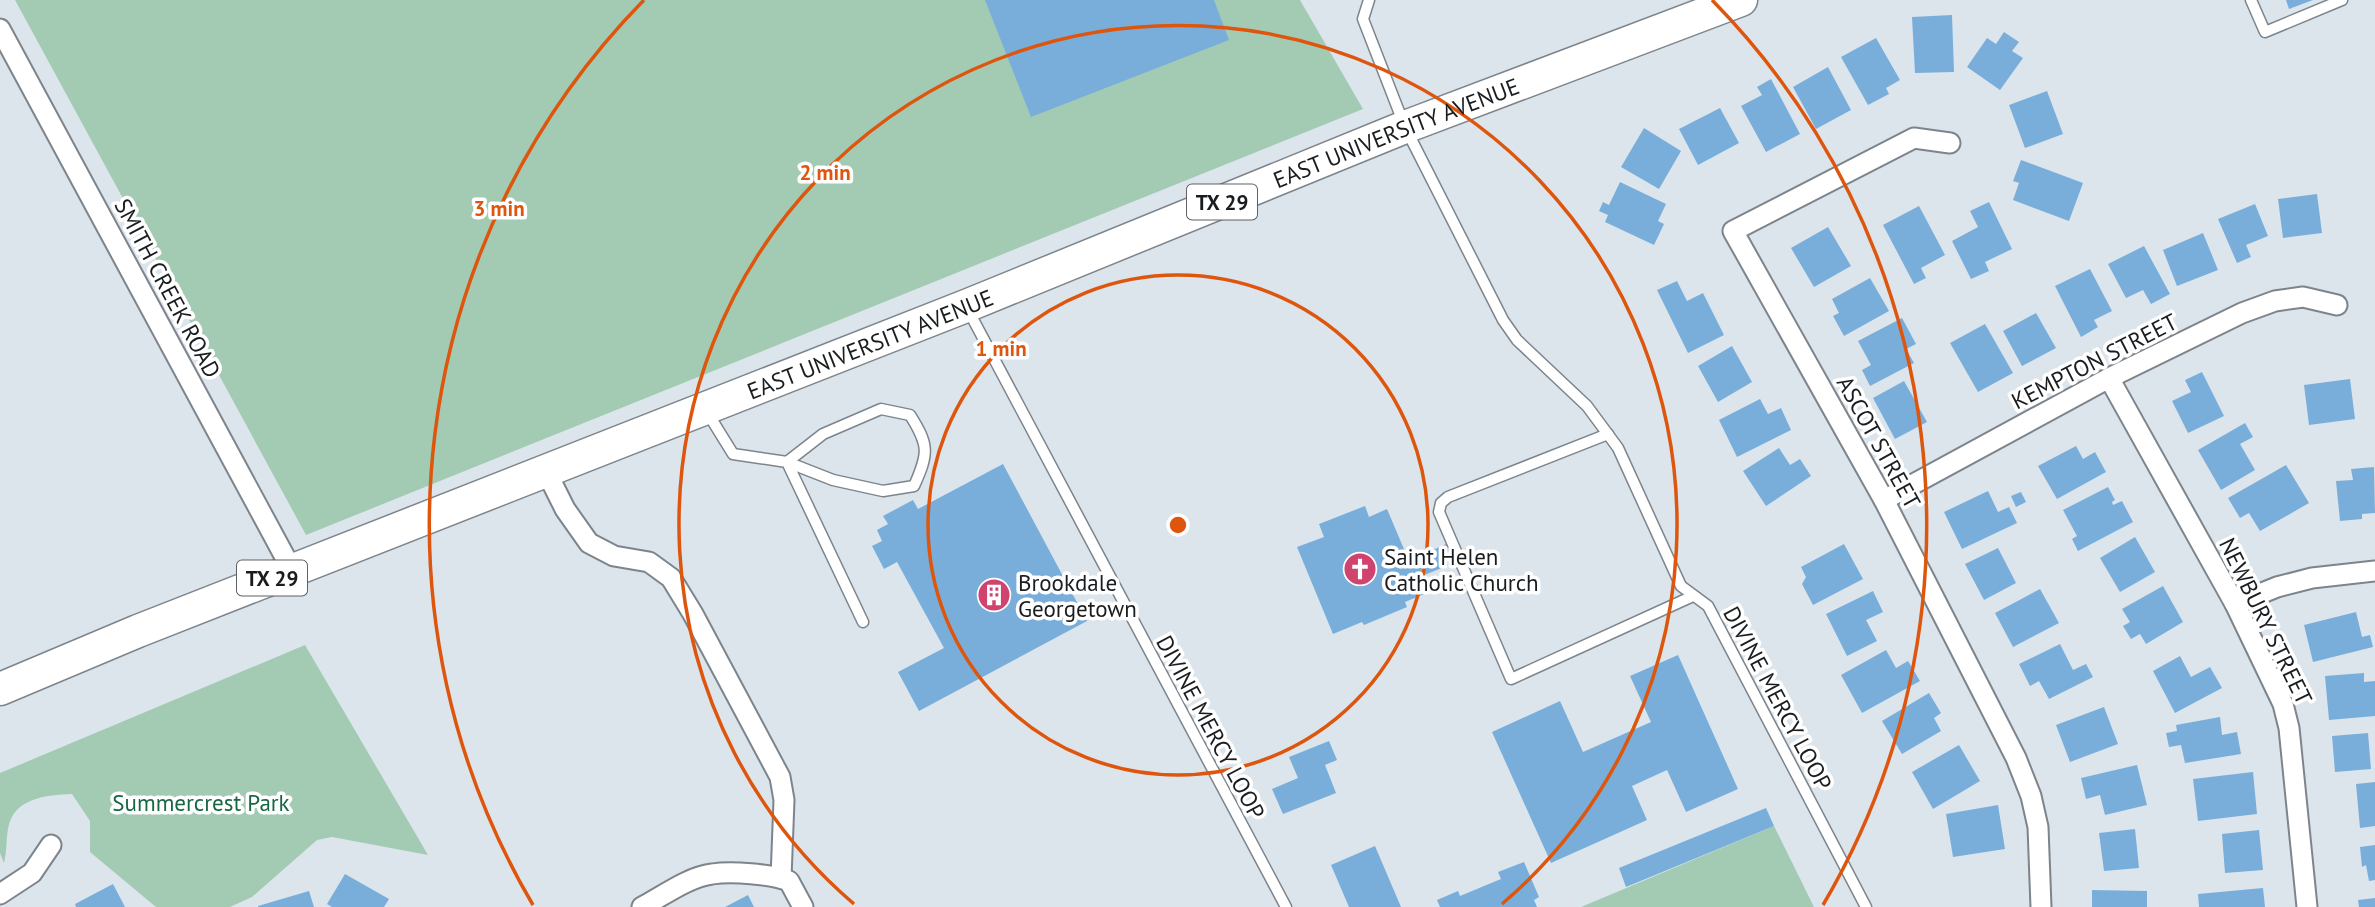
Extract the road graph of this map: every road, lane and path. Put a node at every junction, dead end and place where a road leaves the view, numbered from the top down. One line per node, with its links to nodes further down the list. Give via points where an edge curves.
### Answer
1 (1369, 0): 6 (lane, DIVINE MERCY LOOP, via 1363,19)
2 (1741, 0): 6 (main road, EAST UNIVERSITY AVENUE / TX 29)
3 (2251, 0): 4 (lane, via 2265,32)
4 (2342, 0)
5 (0, 29): 16 (street, SMITH CREEK ROAD)
6 (1405, 127): 9 (main road, EAST UNIVERSITY AVENUE / TX 29); 12 (lane, DIVINE MERCY LOOP, via 1510,330 1587,406)
7 (1950, 143): 15 (street, ASCOT STREET, via 1914,138 1733,231)
8 (2337, 305): 10 (street, KEMPTON STREET, via 2303,297 2276,301)
9 (966, 306): 11 (main road, EAST UNIVERSITY AVENUE / TX 29); 27 (lane, DIVINE MERCY LOOP)
10 (2109, 378): 15 (street, KEMPTON STREET); 19 (street, NEWBURY STREET)
11 (705, 408): 13 (lane, via 733,454); 14 (main road, EAST UNIVERSITY AVENUE / TX 29)
12 (1608, 434): 18 (lane, DIVINE MERCY LOOP, via 1681,586); 18 (lane, via 1441,503 1439,512 1511,679)
13 (787, 462): 13 (lane, via 833,480 883,491 914,486 925,463 925,438 910,415 881,409 823,434); 20 (lane)
14 (546, 471): 16 (main road, EAST UNIVERSITY AVENUE / TX 29); 23 (street, via 589,543 614,556 649,562 671,578 693,614 780,777 784,800)
15 (1884, 500): 29 (street, ASCOT STREET, via 1998,720 2031,796 2038,827)
16 (292, 570): 21 (main road, EAST UNIVERSITY AVENUE / TX 29)
17 (2375, 571): 19 (street, via 2312,578)
18 (1693, 596): 28 (lane, DIVINE MERCY LOOP, via 1709,607)
19 (2235, 604): 30 (street, NEWBURY STREET, via 2283,704 2289,728)
20 (863, 622)
21 (0, 688)
22 (51, 845): 24 (street, via 32,873)
23 (781, 878): 25 (street, via 712,874); 26 (street, via 789,881)
24 (0, 894)
25 (642, 907)
26 (803, 907)
27 (1286, 907)
28 (1866, 907)
29 (2041, 907)
30 (2307, 907)

